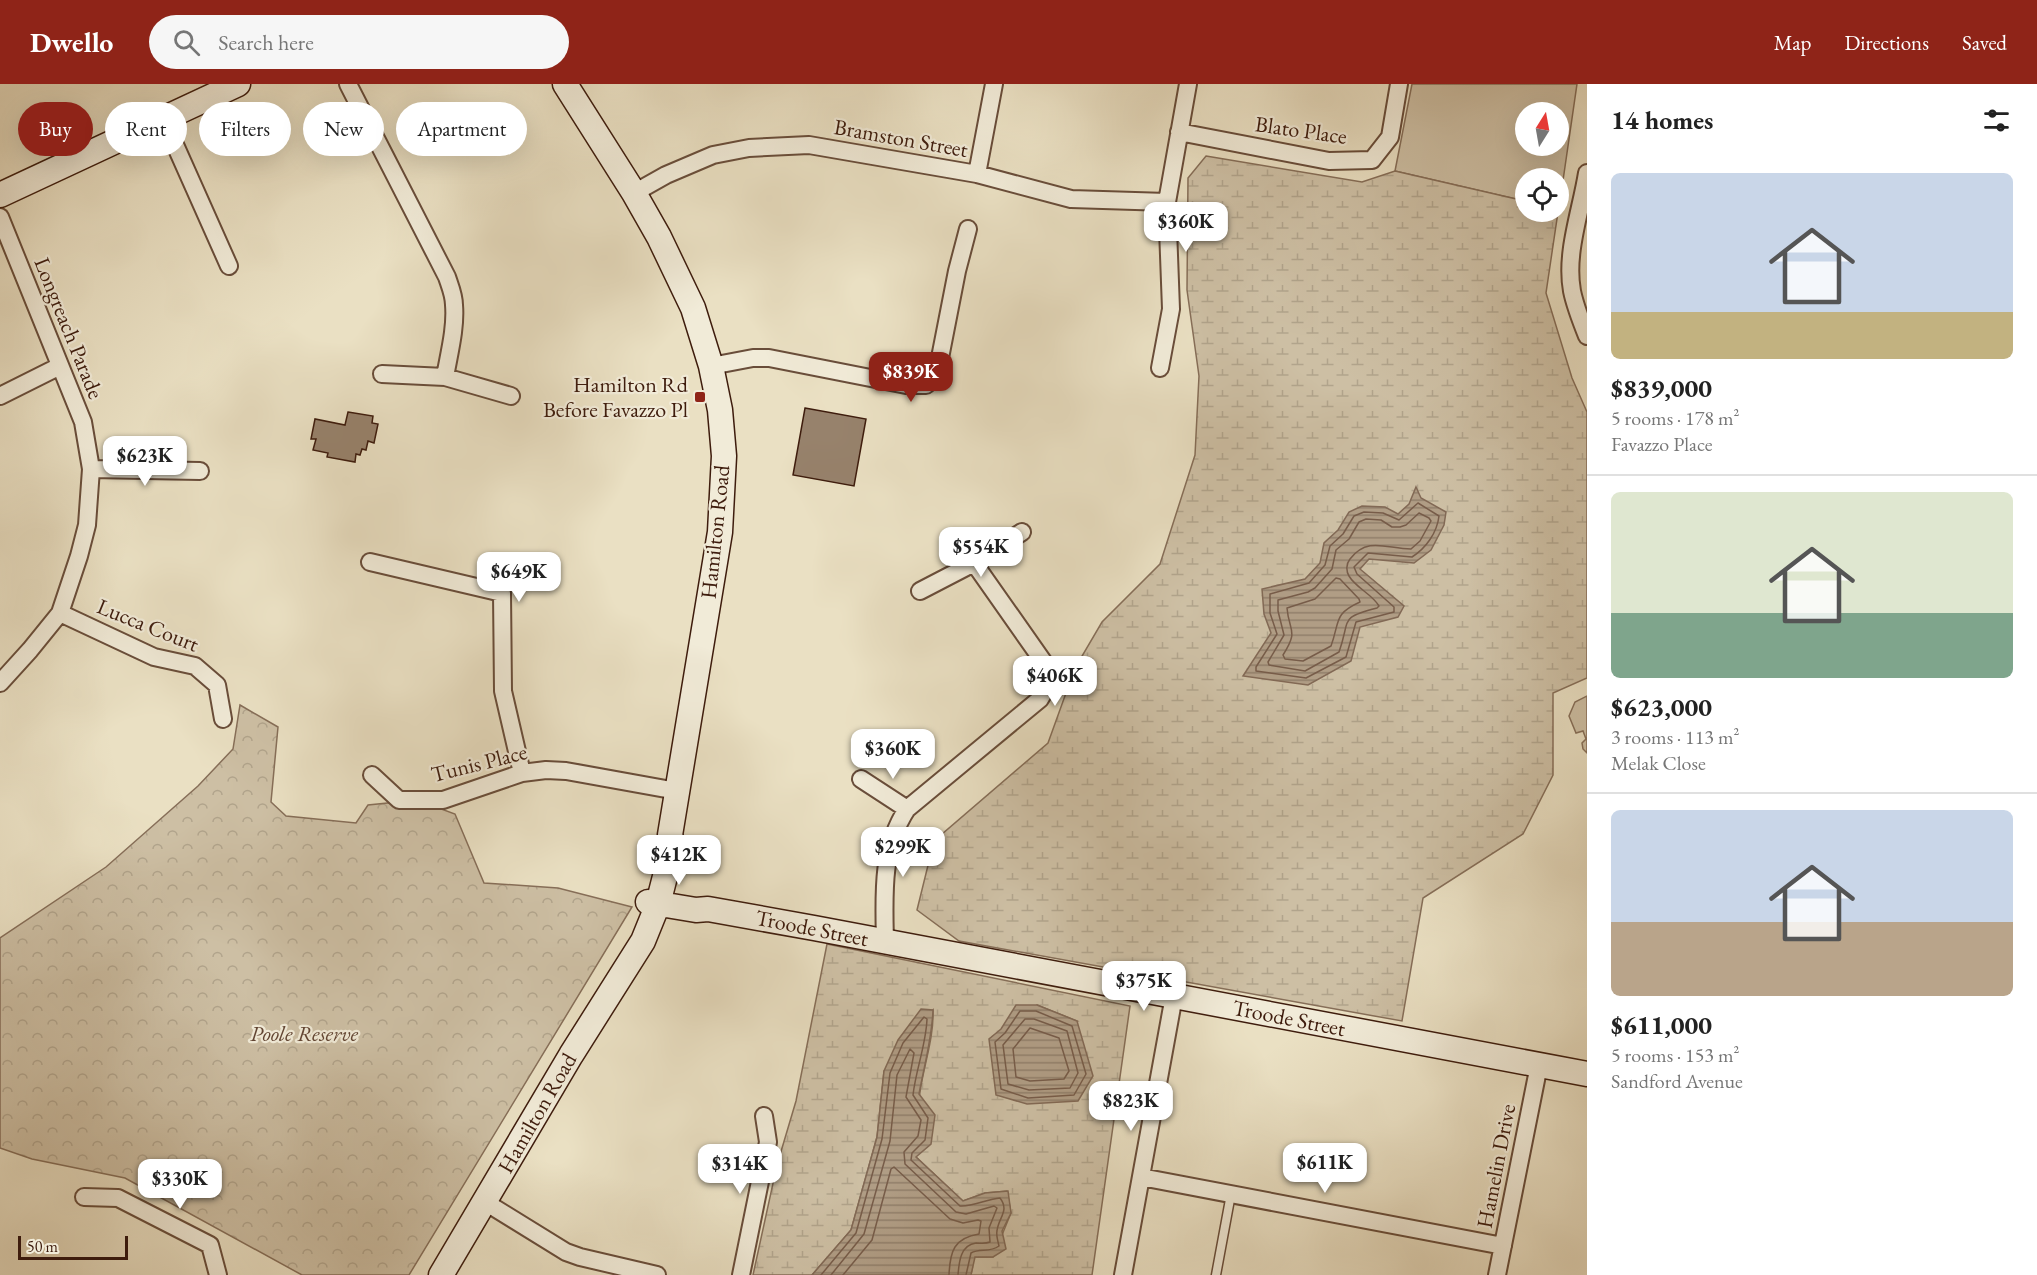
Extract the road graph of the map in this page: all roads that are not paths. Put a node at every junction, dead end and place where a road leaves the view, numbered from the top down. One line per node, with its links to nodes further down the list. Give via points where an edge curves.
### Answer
1 (238, 84): 7 (main road)
2 (348, 84): 25 (street, via 452,291 453,322)
3 (565, 84): 13 (main road, Hamilton Road)
4 (994, 84): 12 (street)
5 (1188, 84): 8 (street)
6 (1399, 84): 8 (street, Blato Place, via 1390,137 1372,160 1329,161)
7 (187, 109)
8 (1179, 132): 16 (street)
9 (105, 147): 14 (main road)
10 (180, 156): 19 (street)
11 (1587, 173): 15 (street)
12 (977, 174): 13 (street, Bramston Street, via 809,145 775,146 713,155); 16 (street, Bramston Street, via 1071,200)
13 (634, 193): 22 (main road, Hamilton Road, via 693,308)
14 (0, 195)
15 (1585, 200): 20 (street, via 1570,270 1572,290)
16 (1167, 202): 23 (street, via 1172,309)
17 (0, 218): 21 (street, Longreach Parade)
18 (968, 229): 22 (street, via 939,363 926,385 906,385 769,358)
19 (229, 266)
20 (1587, 336)
21 (60, 366): 26 (street); 28 (street, Longreach Parade, via 83,422)
22 (711, 366): 40 (main road, Hamilton Road, via 723,441 723,498)
23 (1160, 368)
24 (382, 374): 25 (street)
25 (445, 377): 27 (street)
26 (0, 396)
27 (512, 396)
28 (91, 468): 29 (street); 34 (street, Longreach Parade, via 87,525)
29 (200, 471)
30 (1022, 532): 32 (street)
31 (370, 562): 37 (street, via 502,593 503,690)
32 (974, 563): 33 (street); 41 (street, via 1045,664 1048,682 1040,699)
33 (920, 591)
34 (60, 613): 35 (street, Longreach Parade); 36 (street, Lucca Court, via 154,657 195,666 217,685)
35 (0, 683)
36 (223, 719)
37 (522, 773): 38 (street, Tunis Place, via 443,800 399,800); 40 (street, Tunis Place, via 566,771)
38 (372, 775)
39 (861, 779): 41 (street)
40 (677, 791): 42 (main road, Hamilton Road)
41 (907, 809): 43 (street, via 898,823 886,863)
42 (654, 897): 43 (main road, Troode Street, via 696,910); 51 (main road, Hamilton Road, via 643,941)
43 (885, 942): 44 (main road, Troode Street)
44 (1174, 996): 45 (main road, Troode Street); 48 (street)
45 (1539, 1065): 46 (main road, Troode Street); 52 (street, Hamelin Drive)
46 (1587, 1074)
47 (764, 1116): 56 (street, via 768,1142)
48 (1141, 1177): 49 (street); 57 (street)
49 (1231, 1194): 52 (street); 58 (lane)
50 (84, 1197): 53 (street, via 118,1198 210,1245)
51 (485, 1202): 54 (main road, Hamilton Road); 55 (street, via 567,1252)
52 (1503, 1246): 59 (street, Hamelin Drive)
53 (218, 1275)
54 (441, 1275)
55 (657, 1275)
56 (741, 1275)
57 (1123, 1275)
58 (1216, 1275)
59 (1497, 1275)

